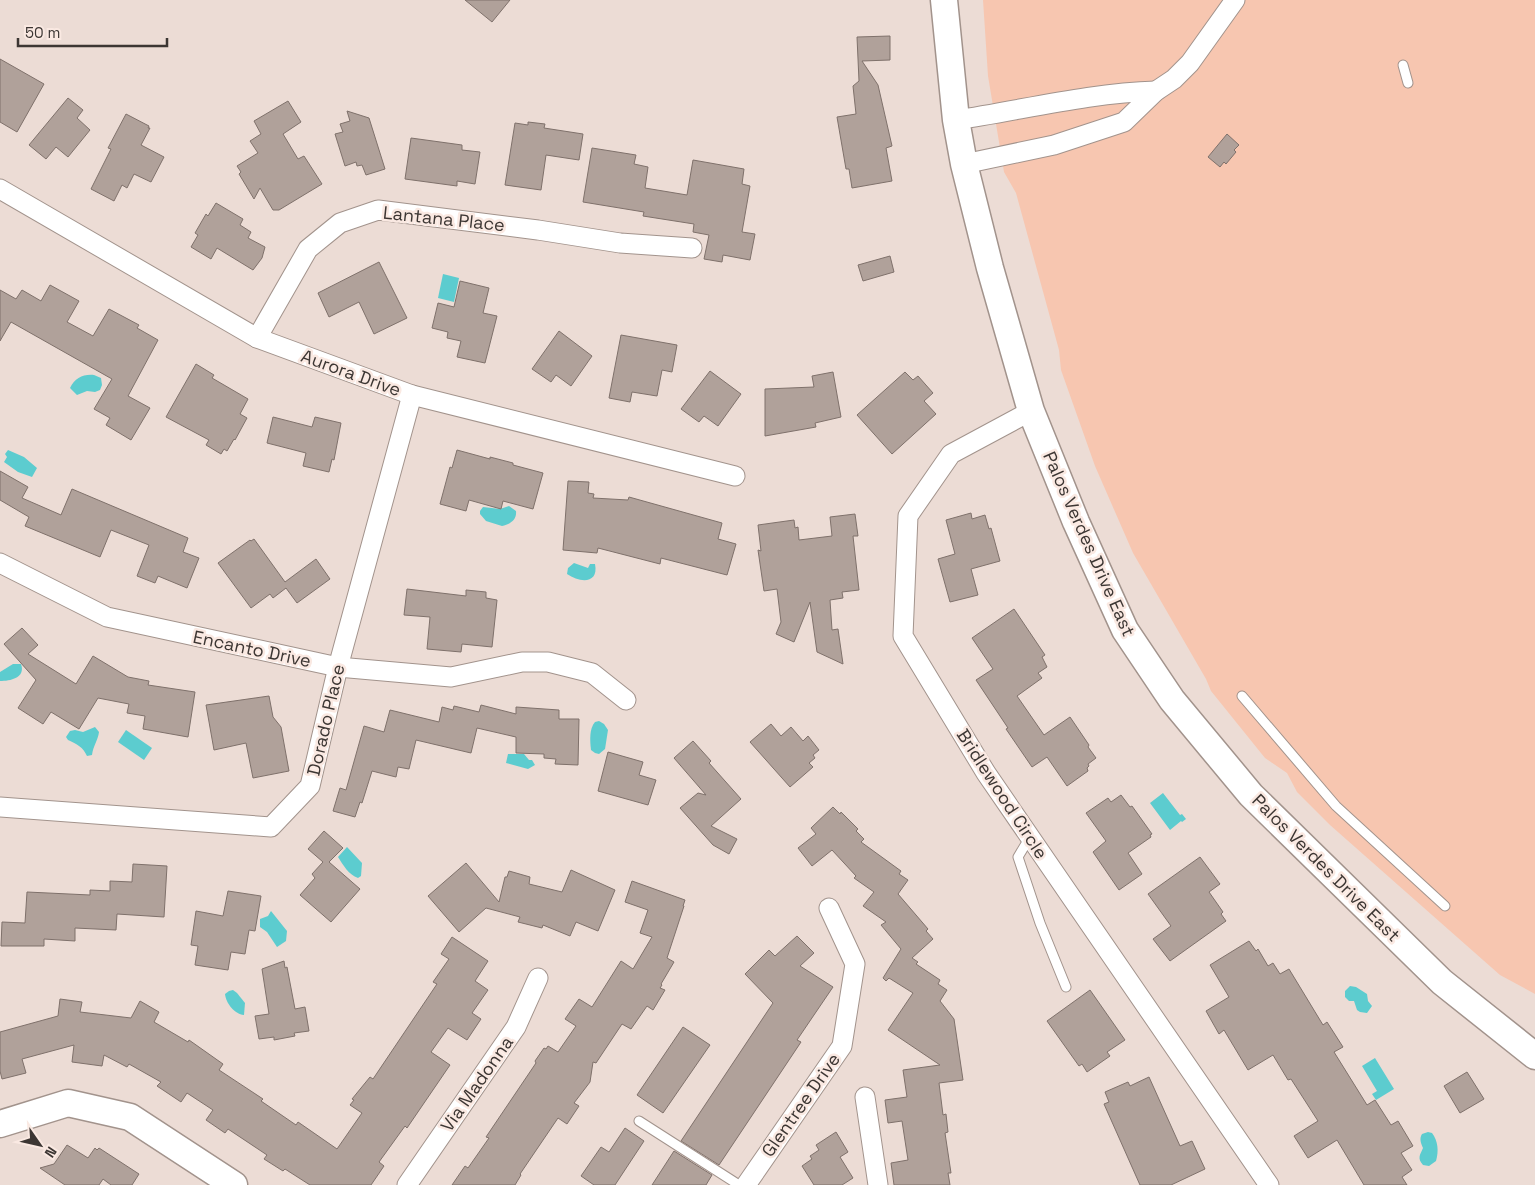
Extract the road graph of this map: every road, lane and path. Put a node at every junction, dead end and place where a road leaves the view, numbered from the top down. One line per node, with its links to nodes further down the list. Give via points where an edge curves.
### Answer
1 (944, 0): 6 (main road, Palos Verdes Drive East)
2 (1235, 0): 5 (street, via 1190,63)
3 (1403, 65): 4 (lane)
4 (1408, 83)
5 (1156, 91): 6 (street, via 1120,92); 7 (street, via 1124,122 1054,144)
6 (956, 120): 7 (main road, Palos Verdes Drive East)
7 (964, 164): 12 (main road, Palos Verdes Drive East)
8 (0, 188): 10 (street, Aurora Drive)
9 (692, 248): 10 (street, Lantana Place, via 620,243 378,210 340,222 308,248)
10 (257, 338): 11 (street, Aurora Drive)
11 (412, 395): 13 (street, Aurora Drive); 15 (street, Dorado Place)
12 (1031, 411): 19 (street, Bridlewood Circle, via 951,454 908,516 903,636 986,773); 24 (main road, Palos Verdes Drive East, via 1125,630 1172,700 1251,795 1442,982)
13 (735, 476)
14 (0, 563): 15 (street, Encanto Drive, via 107,617)
15 (338, 668): 17 (street, Encanto Drive, via 451,678 522,662 548,662 592,673); 18 (street, Dorado Place, via 310,786 271,827)
16 (1242, 696): 20 (lane, via 1336,806)
17 (626, 700)
18 (0, 807)
19 (1030, 837): 23 (lane, via 1018,857); 33 (street, Bridlewood Circle)
20 (1445, 906)
21 (829, 908): 31 (street, Glentree Drive, via 855,964 842,1046)
22 (538, 978): 29 (street, Via Madonna, via 516,1027)
23 (1066, 987)
24 (1535, 1056)
25 (865, 1097): 32 (street)
26 (639, 1121): 30 (lane)
27 (0, 1124): 28 (main road, via 68,1103 130,1117)
28 (234, 1185)
29 (407, 1185)
30 (739, 1185)
31 (746, 1185)
32 (878, 1185)
33 (1269, 1185)

